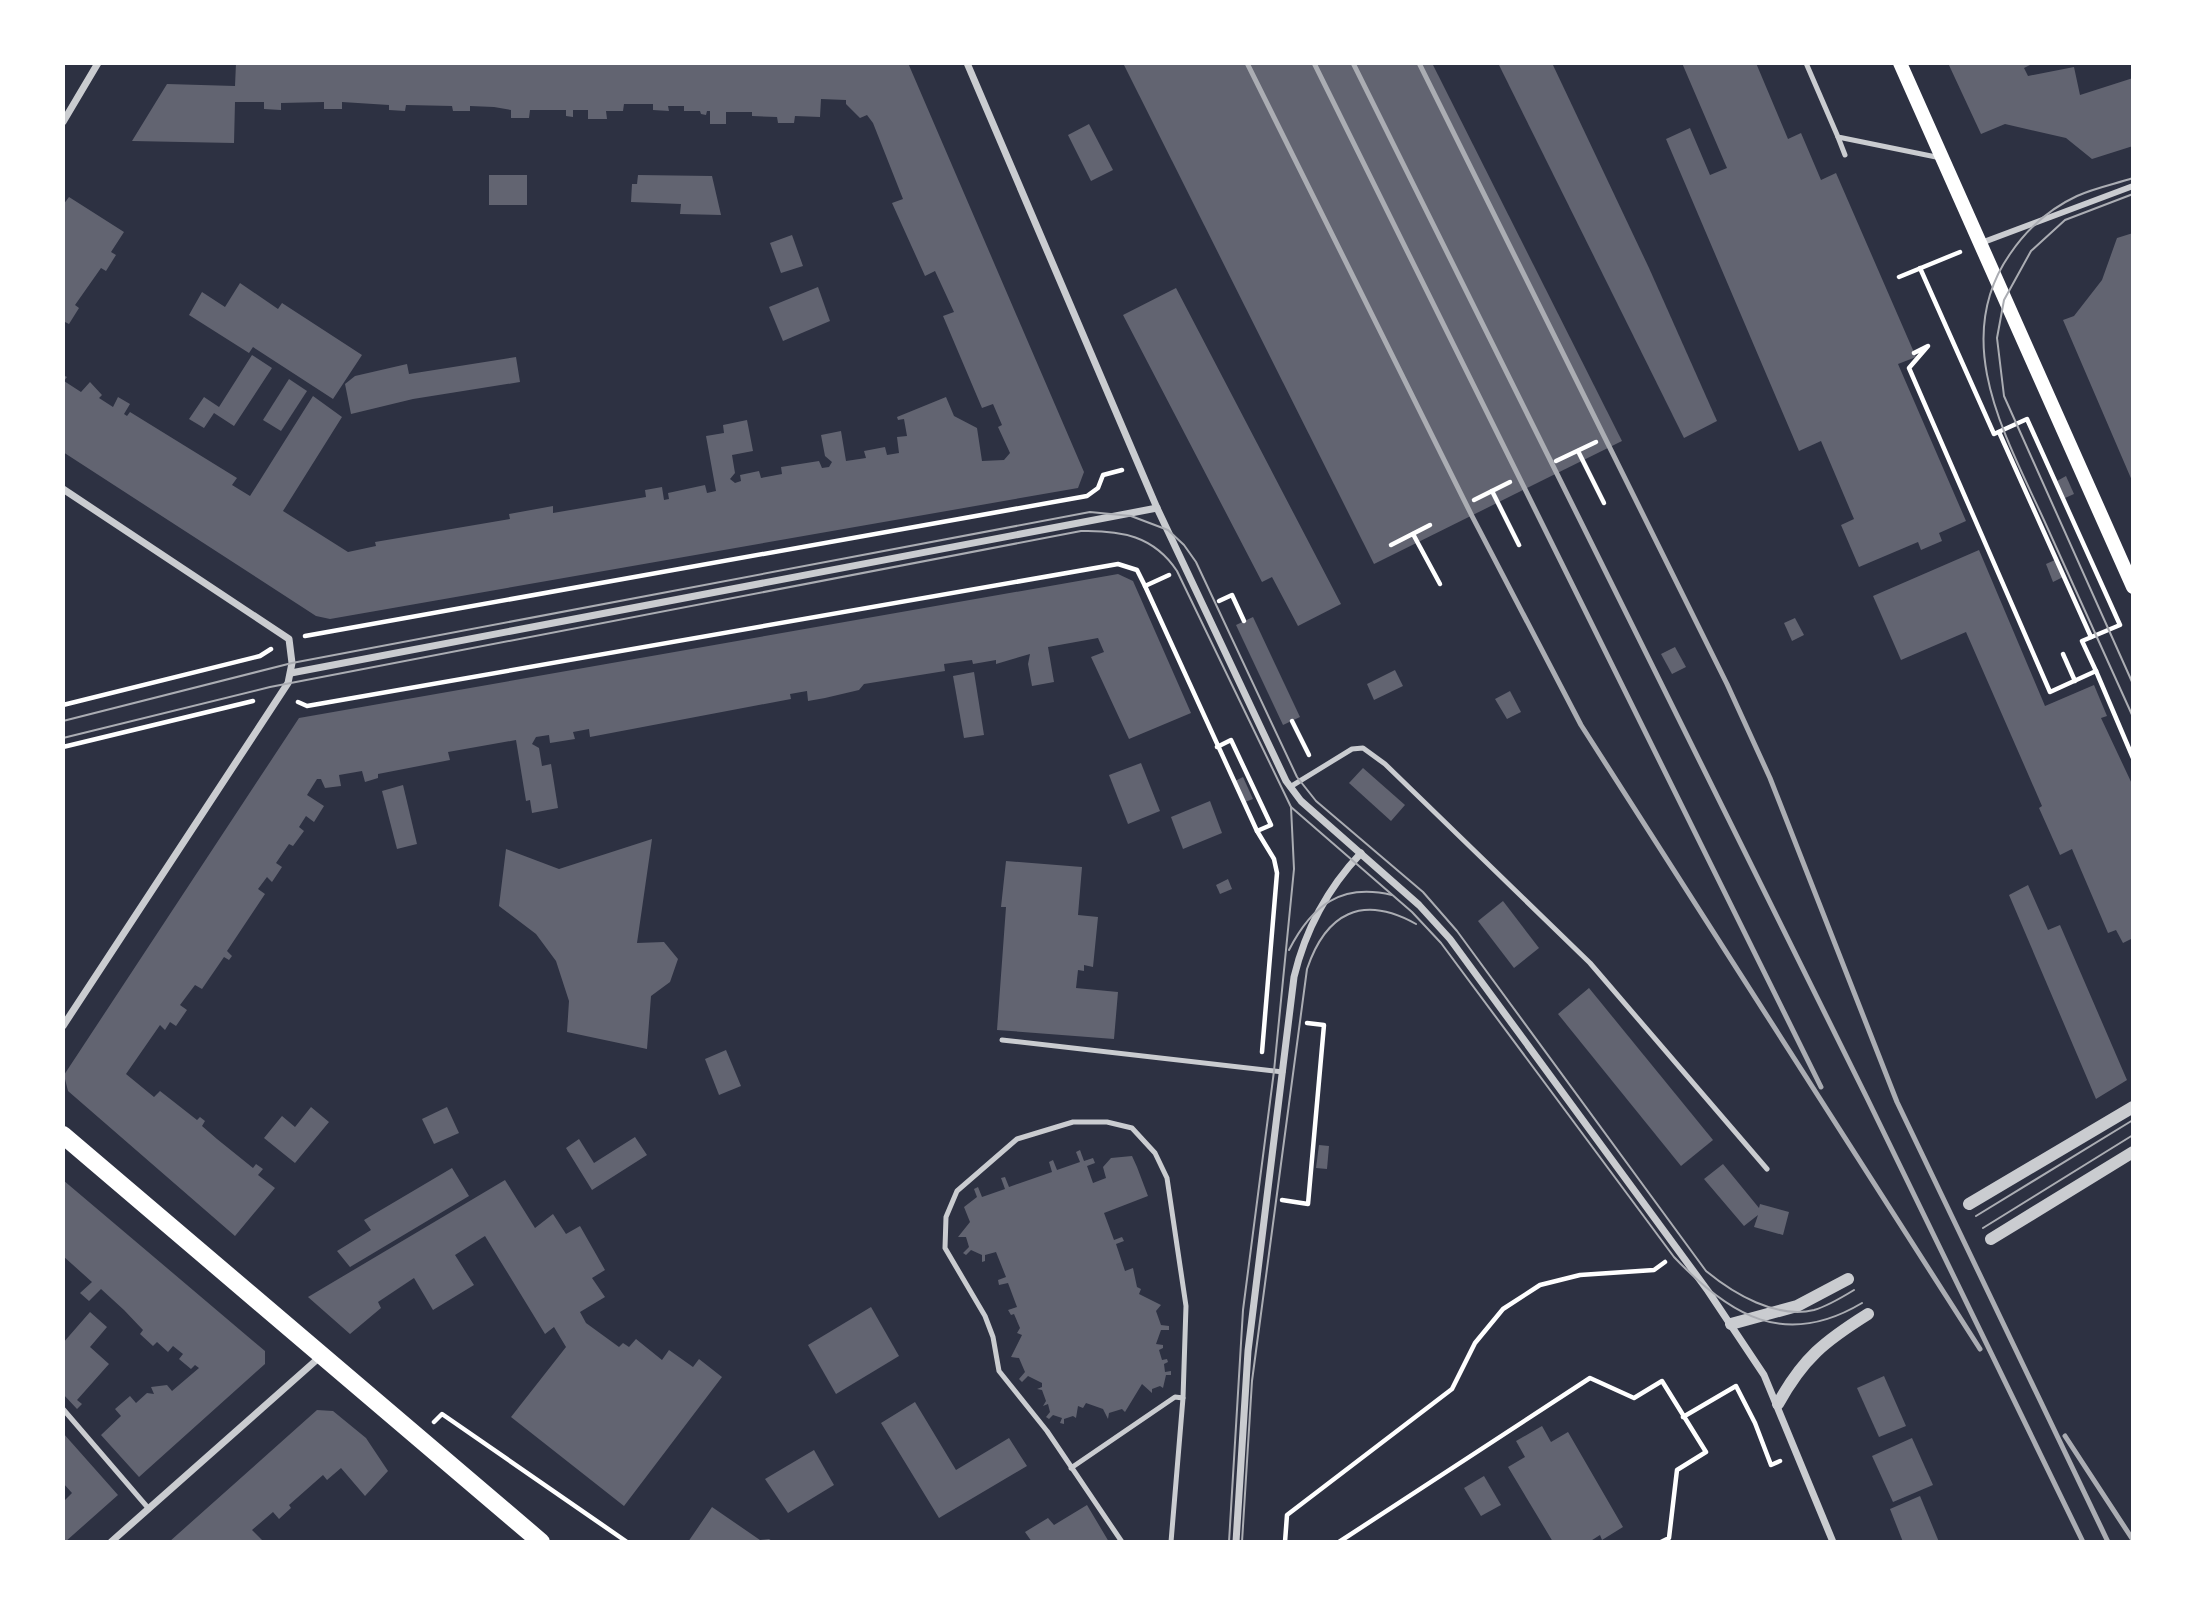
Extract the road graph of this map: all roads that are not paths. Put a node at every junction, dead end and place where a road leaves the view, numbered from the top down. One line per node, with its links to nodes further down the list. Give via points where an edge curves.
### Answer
1 (98, 63): 5 (street)
2 (967, 63): 12 (street)
3 (1805, 63): 6 (lane)
4 (1900, 63): 8 (main road)
5 (63, 122)
6 (1838, 138): 7 (lane); 8 (lane)
7 (1845, 155)
8 (1941, 158): 10 (main road)
9 (2133, 186): 10 (street)
10 (1979, 244): 13 (main road)
11 (63, 489): 14 (street, via 289,639)
12 (1157, 508): 14 (street); 15 (street)
13 (2133, 587)
14 (291, 673): 17 (street)
15 (1290, 787): 16 (street); 23 (lane, via 1352,748 1363,748 1385,764 1590,963)
16 (1360, 853): 19 (street, via 1322,905 1298,959); 28 (street, via 1450,939)
17 (63, 1026)
18 (1002, 1040): 19 (lane)
19 (1283, 1072): 39 (street, via 1248,1351)
20 (2133, 1107): 24 (street)
21 (63, 1135): 29 (main road)
22 (2133, 1152): 25 (street)
23 (1767, 1170)
24 (1969, 1204)
25 (1992, 1239)
26 (1847, 1279): 28 (street, via 1797,1306)
27 (1868, 1314): 31 (street, via 1817,1348)
28 (1731, 1324): 31 (street)
29 (322, 1355): 34 (street); 36 (main road)
30 (1183, 1398): 33 (lane, via 1175,1397); 33 (lane, via 1186,1306 1167,1178 1155,1153 1132,1128 1107,1122 1073,1122 1017,1139 957,1191 946,1217 946,1248 985,1316 999,1371); 38 (lane)
31 (1778, 1404): 40 (street)
32 (63, 1409): 34 (lane)
33 (1071, 1468): 37 (lane)
34 (149, 1509): 35 (street)
35 (111, 1542)
36 (541, 1542)
37 (1122, 1542)
38 (1171, 1542)
39 (1236, 1542)
40 (1833, 1542)

